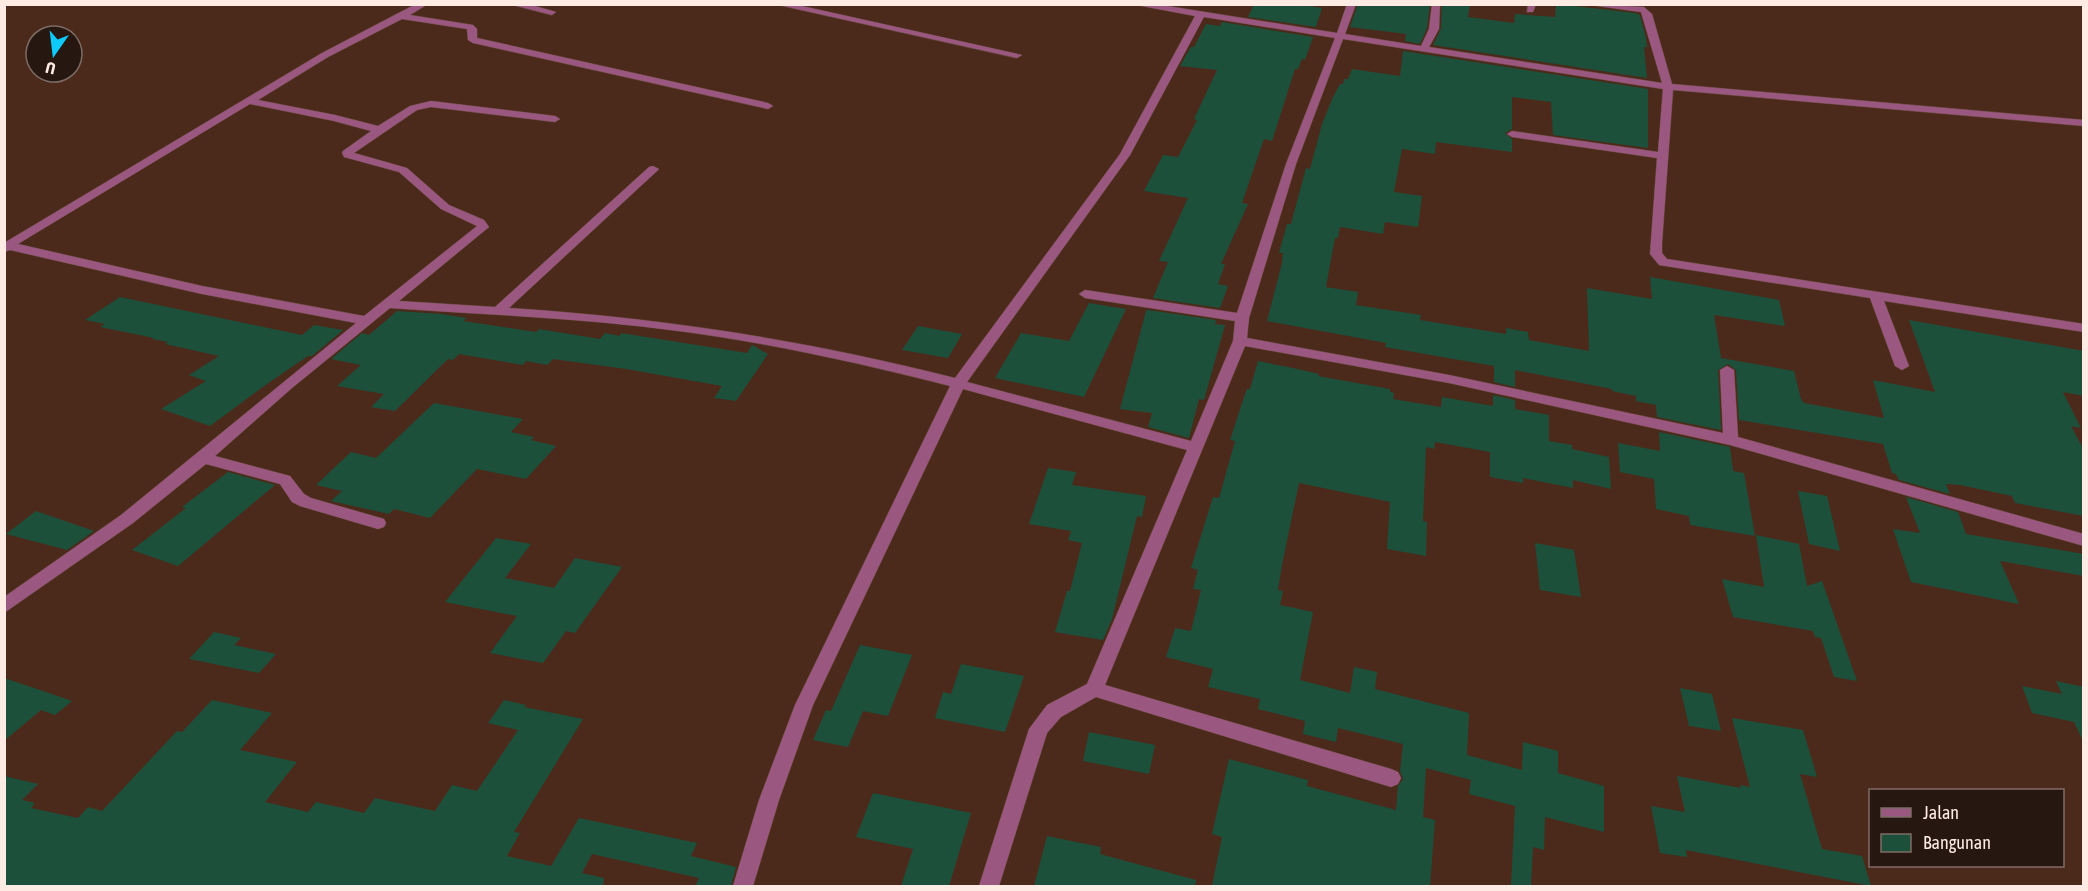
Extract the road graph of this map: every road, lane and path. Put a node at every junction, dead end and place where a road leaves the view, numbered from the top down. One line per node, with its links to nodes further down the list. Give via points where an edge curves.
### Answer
1 (424, 4): 11 (street)
2 (513, 4): 9 (street)
3 (778, 4): 14 (street)
4 (1135, 4): 10 (street)
5 (1352, 4): 12 (street)
6 (1436, 4): 13 (street, via 1434,29)
7 (1587, 4): 8 (street)
8 (1645, 8): 15 (street)
9 (552, 12)
10 (1201, 14): 12 (street); 35 (street, via 1125,155)
11 (400, 15): 16 (street); 17 (street, via 470,27 473,40)
12 (1339, 35): 13 (street); 29 (street, via 1291,164)
13 (1424, 48): 15 (street)
14 (1017, 55)
15 (1668, 87): 19 (street); 22 (street)
16 (250, 101): 20 (street); 24 (street)
17 (768, 106)
18 (555, 119): 20 (street, via 424,104)
19 (2084, 123)
20 (379, 130): 27 (street, via 348,155 403,170 445,207 483,225)
21 (1512, 134): 22 (street)
22 (1663, 156): 26 (street, via 1656,243 1656,254 1663,262)
23 (653, 169): 28 (street)
24 (7, 247): 30 (street)
25 (1085, 294): 29 (street)
26 (1876, 296): 31 (street); 33 (street)
27 (387, 304): 28 (street); 30 (street)
28 (497, 312): 35 (street, via 686,328 803,349)
29 (1242, 318): 32 (street)
30 (368, 321): 38 (street)
31 (2084, 328)
32 (1240, 341): 36 (street, via 1449,379); 37 (street)
33 (1902, 366)
34 (1727, 370): 36 (street)
35 (958, 384): 37 (street); 44 (street, via 804,705)
36 (1731, 440): 40 (street)
37 (1194, 447): 42 (street)
38 (203, 458): 39 (street, via 285,480 298,498 306,502); 41 (street, via 127,519)
39 (378, 523)
40 (2084, 540)
41 (7, 602)
42 (1094, 689): 43 (street); 45 (street, via 1054,711 1038,729)
43 (1391, 778)
44 (743, 886)
45 (989, 886)

